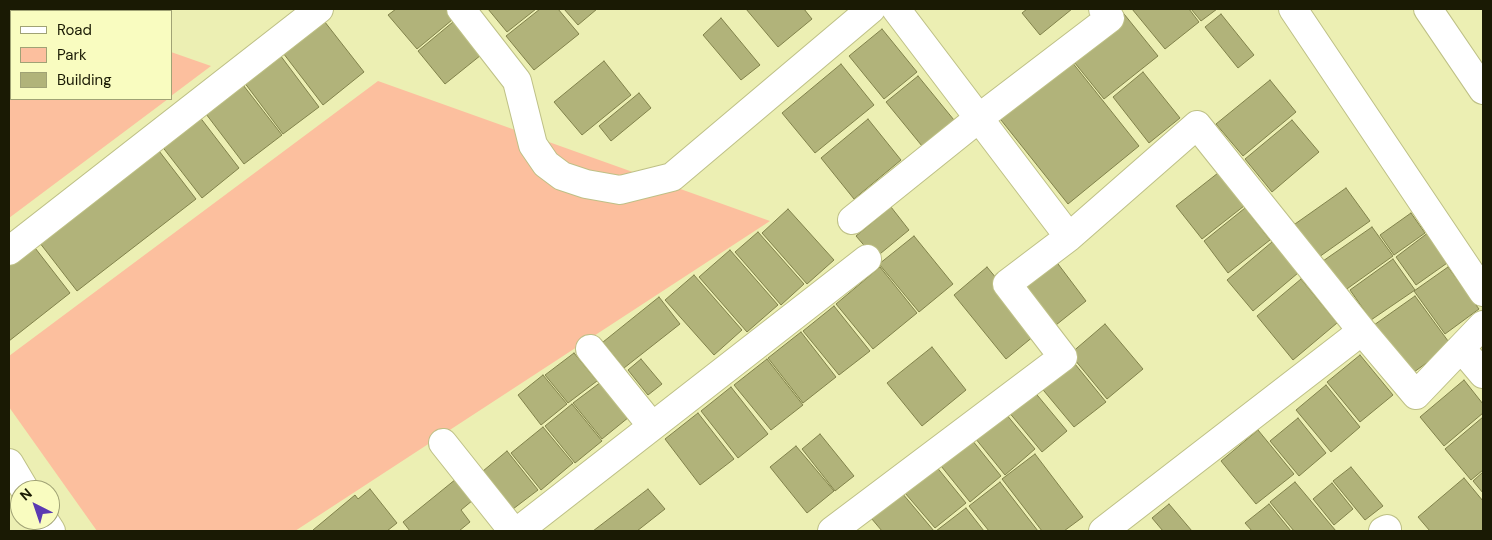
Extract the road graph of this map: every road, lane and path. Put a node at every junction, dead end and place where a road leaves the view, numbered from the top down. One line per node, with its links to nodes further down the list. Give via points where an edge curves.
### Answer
1 (319, 9): 12 (street)
2 (461, 9): 3 (street, via 517,81 533,145 546,164 562,176 620,190 672,178)
3 (871, 9)
4 (896, 9): 9 (street)
5 (1103, 9): 9 (street, via 1110,18)
6 (1294, 9): 14 (street)
7 (1428, 9): 8 (street)
8 (1483, 90)
9 (979, 118): 10 (street); 11 (street)
10 (852, 220)
11 (1069, 237): 16 (street, via 1197,125); 26 (street, via 1008,284 1063,357)
12 (9, 251)
13 (867, 259): 20 (street)
14 (1483, 292)
15 (1483, 325): 17 (street)
16 (1362, 331): 17 (street, via 1416,395); 27 (street)
17 (1461, 348): 19 (street)
18 (590, 349): 20 (street)
19 (1483, 374)
20 (652, 426): 25 (street)
21 (443, 443): 24 (street)
22 (9, 464): 23 (street)
23 (19, 480)
24 (513, 531)
25 (518, 531)
26 (832, 531)
27 (1103, 531)

